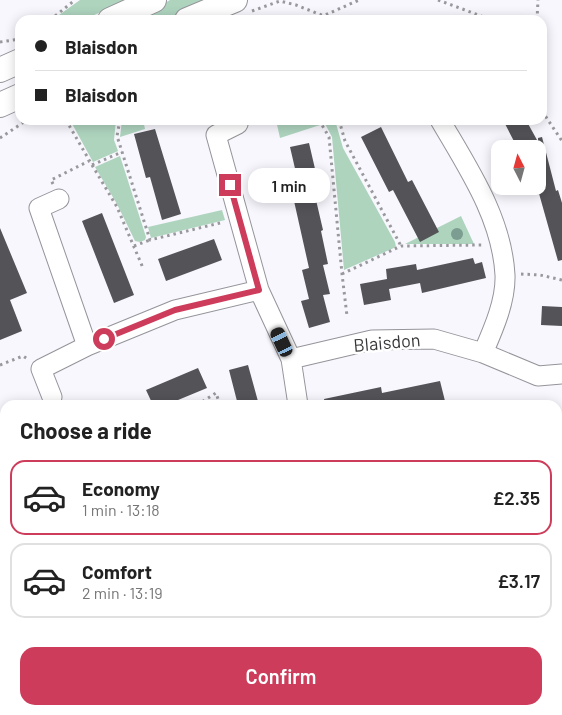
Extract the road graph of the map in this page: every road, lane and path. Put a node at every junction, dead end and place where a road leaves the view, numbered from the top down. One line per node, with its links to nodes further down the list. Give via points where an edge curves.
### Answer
1 (74, 0): 7 (path)
2 (154, 0): 8 (street)
3 (359, 0): 11 (path)
4 (438, 0): 12 (path)
5 (538, 0): 13 (path)
6 (240, 7): 9 (street); 10 (path, via 280,1)
7 (56, 15)
8 (121, 15)
9 (207, 15)
10 (318, 15)
11 (330, 15)
12 (478, 15)
13 (537, 15)
14 (15, 40): 15 (path)
15 (0, 42)
16 (15, 63): 17 (street)
17 (0, 70)
18 (15, 98): 19 (street)
19 (0, 105)
20 (547, 118): 29 (path)
21 (20, 125): 28 (path)
22 (69, 125): 31 (path)
23 (119, 125): 30 (path)
24 (236, 125): 34 (street, via 216,135)
25 (322, 125): 40 (path, via 329,137)
26 (340, 125): 37 (path, via 345,141)
27 (443, 125): 38 (street, via 482,192)
28 (0, 138)
29 (562, 141)
30 (122, 152): 32 (path); 35 (path)
31 (89, 161): 32 (path); 33 (path, via 51,180)
32 (92, 165): 36 (path, via 117,207)
33 (59, 199): 45 (street, via 38,208)
34 (239, 218): 35 (path); 43 (street)
35 (150, 240): 36 (path)
36 (134, 246): 39 (path)
37 (401, 246): 38 (path); 40 (path)
38 (500, 246): 41 (street)
39 (143, 268)
40 (342, 274): 44 (path)
41 (505, 276): 42 (path, via 540,275); 46 (street, via 499,315)
42 (562, 280)
43 (259, 290): 45 (street, via 175,310); 47 (street)
44 (347, 316)
45 (87, 346): 49 (street)
46 (483, 353): 47 (street, Blaisdon, via 434,339 372,340); 50 (street, Blaisdon, via 538,376)
47 (290, 359): 54 (street)
48 (0, 365): 49 (path, via 23,356)
49 (41, 369): 51 (street)
50 (562, 374)
51 (52, 397)
52 (205, 400): 53 (path, via 216,393)
53 (218, 400)
54 (297, 400)

